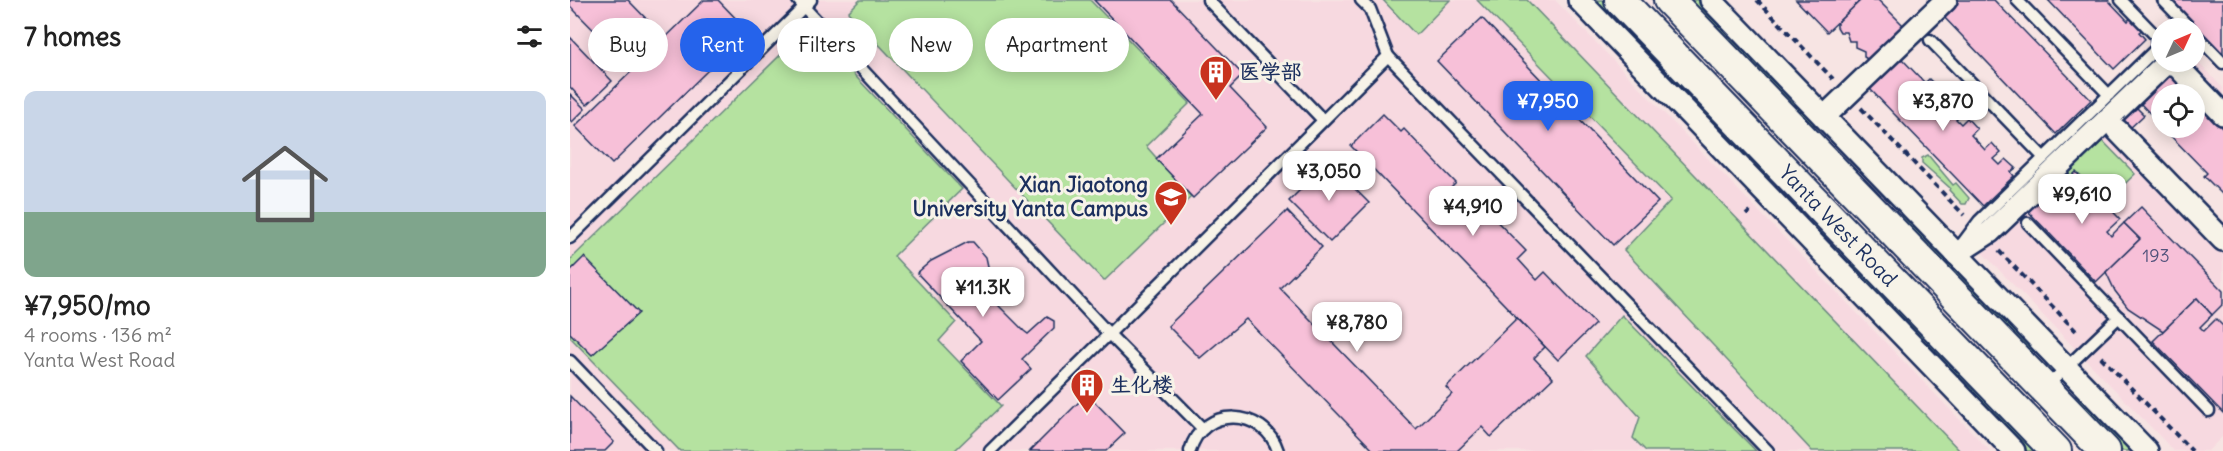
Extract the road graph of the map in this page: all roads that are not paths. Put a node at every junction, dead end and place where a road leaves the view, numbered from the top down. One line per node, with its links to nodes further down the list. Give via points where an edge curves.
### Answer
1 (1208, 0): 20 (lane)
2 (1361, 0): 15 (lane, via 1370,9)
3 (1579, 0): 39 (street)
4 (1620, 0): 40 (main road, Yanta West Road)
5 (1669, 0): 31 (main road, Yanta West Road)
6 (1711, 0): 19 (street)
7 (1946, 0): 19 (street)
8 (2017, 0): 17 (lane)
9 (2121, 0): 17 (lane, via 2156,36 2158,46)
10 (2163, 0): 12 (lane)
11 (804, 2): 24 (lane); 28 (lane)
12 (2180, 18)
13 (1930, 40): 22 (lane)
14 (2205, 44): 16 (lane)
15 (1388, 56): 20 (lane); 38 (lane)
16 (2223, 63)
17 (2109, 95): 22 (lane)
18 (2223, 114): 26 (street, via 2177,66 2165,64 1990,232)
19 (1824, 117): 26 (street)
20 (1322, 119): 28 (lane)
21 (2117, 130): 25 (street)
22 (2044, 158): 26 (lane, via 1975,226)
23 (2028, 223): 27 (lane)
24 (570, 238)
25 (2223, 240)
26 (1956, 254): 30 (street)
27 (2119, 317): 30 (lane); 32 (lane)
28 (1109, 334): 33 (lane); 35 (lane)
29 (570, 361): 34 (lane)
30 (2066, 368): 31 (lane); 42 (street)
31 (2044, 388): 41 (main road, Yanta West Road)
32 (2209, 411)
33 (1203, 429): 36 (lane); 37 (lane, via 1224,417 1240,416 1268,430)
34 (656, 451)
35 (990, 451)
36 (1190, 451)
37 (1278, 451)
38 (1768, 451)
39 (2014, 451)
40 (2056, 451)
41 (2105, 451)
42 (2147, 451)

